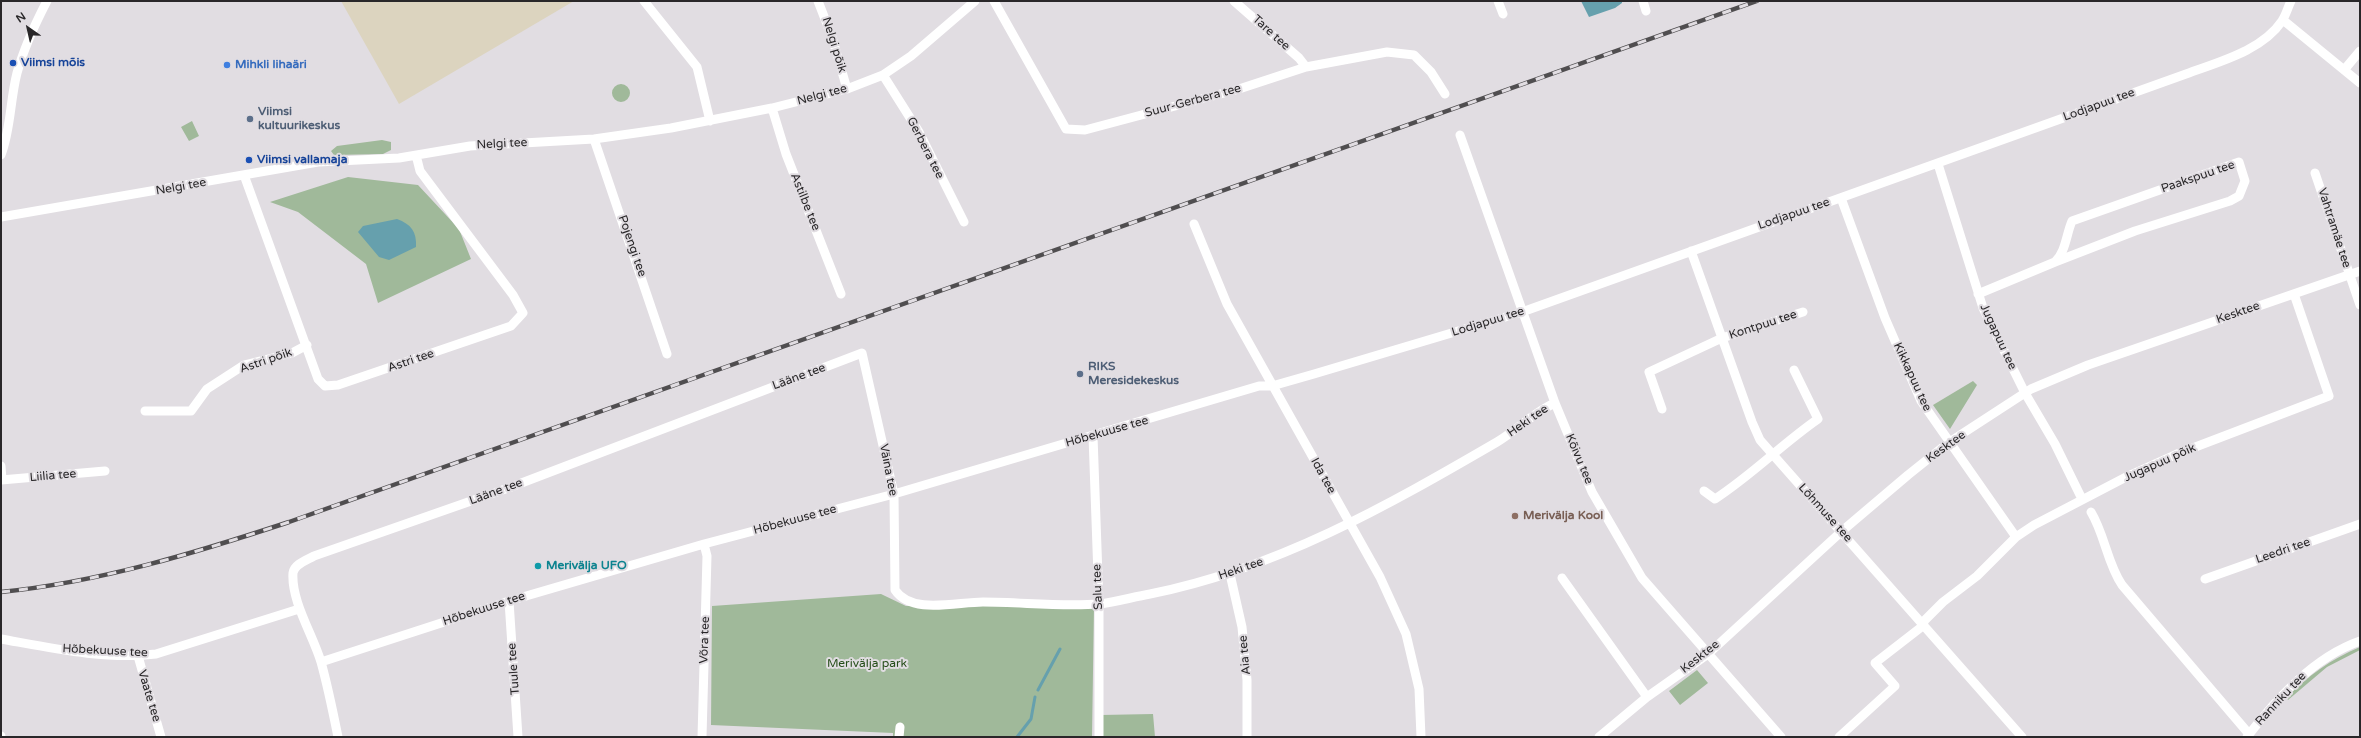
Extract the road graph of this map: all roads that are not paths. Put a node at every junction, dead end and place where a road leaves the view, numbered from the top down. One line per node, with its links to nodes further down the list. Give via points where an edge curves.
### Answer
1 (47, 1): 25 (street, via 17,73 6,143)
2 (644, 1): 21 (street, via 697,66)
3 (818, 1): 18 (street, Nelgi põik, via 832,37)
4 (975, 1): 16 (street, Nelgi tee, via 911,56)
5 (994, 1): 14 (street, Suur-Gerbera tee, via 1066,129 1085,130 1239,89)
6 (1234, 1): 14 (street, Tare tee)
7 (1498, 1): 11 (street)
8 (1643, 1): 10 (street)
9 (2291, 1): 12 (street, Lodjapuu tee)
10 (1646, 11)
11 (1503, 14)
12 (2283, 20): 15 (street); 26 (street, Lodjapuu tee, via 2276,29 2249,49)
13 (2360, 51): 15 (street)
14 (1306, 67): 19 (street, Suur-Gerbera tee, via 1387,52 1414,54 1431,72)
15 (2344, 70): 17 (street)
16 (883, 75): 18 (street, Nelgi tee); 31 (street, Gerbera tee, via 919,132)
17 (2360, 83)
18 (847, 89): 20 (street, Nelgi tee)
19 (1445, 94)
20 (772, 108): 21 (street, Nelgi tee); 37 (street, Astilbe tee, via 786,154)
21 (710, 121): 23 (street, Nelgi tee)
22 (1460, 135): 41 (street, Kõivu tee)
23 (594, 139): 24 (street, Nelgi tee, via 470,146); 46 (street, Pojengi tee)
24 (416, 154): 28 (street, Nelgi tee, via 399,158 318,162); 44 (street, Astri tee, via 420,171 524,313 511,326 338,385 325,386 318,379)
25 (1, 155)
26 (1938, 164): 29 (street, Lodjapuu tee); 38 (street, Jugapuu tee)
27 (2315, 173): 36 (street, Vahtramäe tee)
28 (244, 175): 30 (street, Nelgi tee); 44 (street, Astri tee)
29 (1841, 198): 33 (street, Lodjapuu tee); 54 (street, Kikkapuu tee, via 1885,318 1921,401)
30 (1, 217)
31 (964, 222)
32 (1194, 224): 48 (street, Ida tee, via 1227,304)
33 (1691, 251): 41 (street, Lodjapuu tee); 43 (street, Lõhmuse tee)
34 (2055, 262): 34 (street, Paakspuu tee, via 2063,254 2065,237 2072,221 2239,162 2245,180 2244,188 2234,198 2135,231); 38 (street, Paakspuu tee)
35 (2360, 271): 36 (street, Kesktee)
36 (2349, 274): 39 (street, Kesktee); 40 (street, Vahtramäe tee)
37 (841, 294)
38 (1978, 294): 49 (street, Jugapuu tee)
39 (2294, 294): 49 (street, Kesktee, via 2088,366); 61 (street, Jugapuu põik, via 2329,396 2177,454)
40 (2360, 305)
41 (1522, 312): 48 (street, Lodjapuu tee); 50 (street, Kõivu tee)
42 (1803, 312): 43 (street, Kontpuu tee)
43 (1722, 338): 51 (street, Kontpuu tee, via 1650,372); 55 (street, Lõhmuse tee, via 1752,422 1760,440)
44 (307, 345): 52 (street, Astri põik, via 292,353 244,366 207,389 191,411)
45 (862, 353): 60 (street, Väina tee); 74 (street, Lääne tee, via 511,487 314,556 296,566 293,572)
46 (668, 354)
47 (1794, 370): 55 (street, via 1818,419)
48 (1272, 386): 53 (street, Hõbekuuse tee, via 1259,386); 63 (street, Ida tee)
49 (2025, 394): 54 (street, Kesktee); 61 (street, Jugapuu tee, via 2044,424)
50 (1555, 403): 63 (street, Heki tee, via 1543,408 1503,438); 78 (street, Kõivu tee, via 1592,492 1642,578)
51 (1662, 409)
52 (145, 411)
53 (1093, 436): 60 (street, Hõbekuuse tee); 73 (street, Salu tee)
54 (1948, 443): 65 (street, Kesktee); 66 (street, Kikkapuu tee)
55 (1772, 455): 59 (street, via 1742,482 1715,499); 65 (street, Lõhmuse tee)
56 (1, 466): 58 (street)
57 (105, 471): 58 (street, Liilia tee)
58 (1, 480)
59 (1704, 491)
60 (894, 494): 67 (street, Hõbekuuse tee); 71 (street, Väina tee)
61 (2082, 499): 66 (street, Jugapuu põik)
62 (2091, 512): 83 (street, via 2099,524 2114,574)
63 (1350, 524): 68 (street, Heki tee); 91 (street, Ida tee, via 1380,577 1406,634 1419,688)
64 (2360, 524): 70 (street, Leedri tee)
65 (1842, 531): 75 (street, Lõhmuse tee); 78 (street, Kesktee)
66 (2016, 537): 75 (street, Jugapuu põik, via 1977,576 1943,602)
67 (704, 544): 72 (street, Hõbekuuse tee); 87 (street, Võra tee, via 707,556)
68 (1230, 574): 73 (street, Heki tee); 90 (street, Aia tee, via 1242,627 1247,680)
69 (1562, 578): 81 (street)
70 (2205, 579)
71 (895, 590): 73 (street, Heki tee, via 901,599 917,604)
72 (509, 601): 80 (street, Hõbekuuse tee); 86 (street, Tuule tee)
73 (1099, 604): 89 (street, Salu tee)
74 (298, 609): 79 (street, Hõbekuuse tee, via 156,654); 80 (street, Lääne tee, via 304,617)
75 (1923, 624): 94 (street, Jugapuu põik, via 1875,663 1895,686); 95 (street, Lõhmuse tee)
76 (1, 639): 79 (street, Hõbekuuse tee, via 60,650)
77 (2360, 641): 83 (street, Ranniku tee, via 2347,645 2306,672)
78 (1708, 654): 81 (street, Kesktee); 93 (street, Kõivu tee)
79 (138, 656): 84 (street, Vaate tee)
80 (321, 662): 85 (street, Lääne tee)
81 (1647, 697): 92 (street, Kesktee)
82 (900, 727): 88 (street)
83 (2248, 735)
84 (161, 737)
85 (338, 737)
86 (518, 737)
87 (702, 737)
88 (899, 737)
89 (1099, 737)
90 (1246, 737)
91 (1421, 737)
92 (1599, 737)
93 (1781, 737)
94 (1839, 737)
95 (2022, 737)

